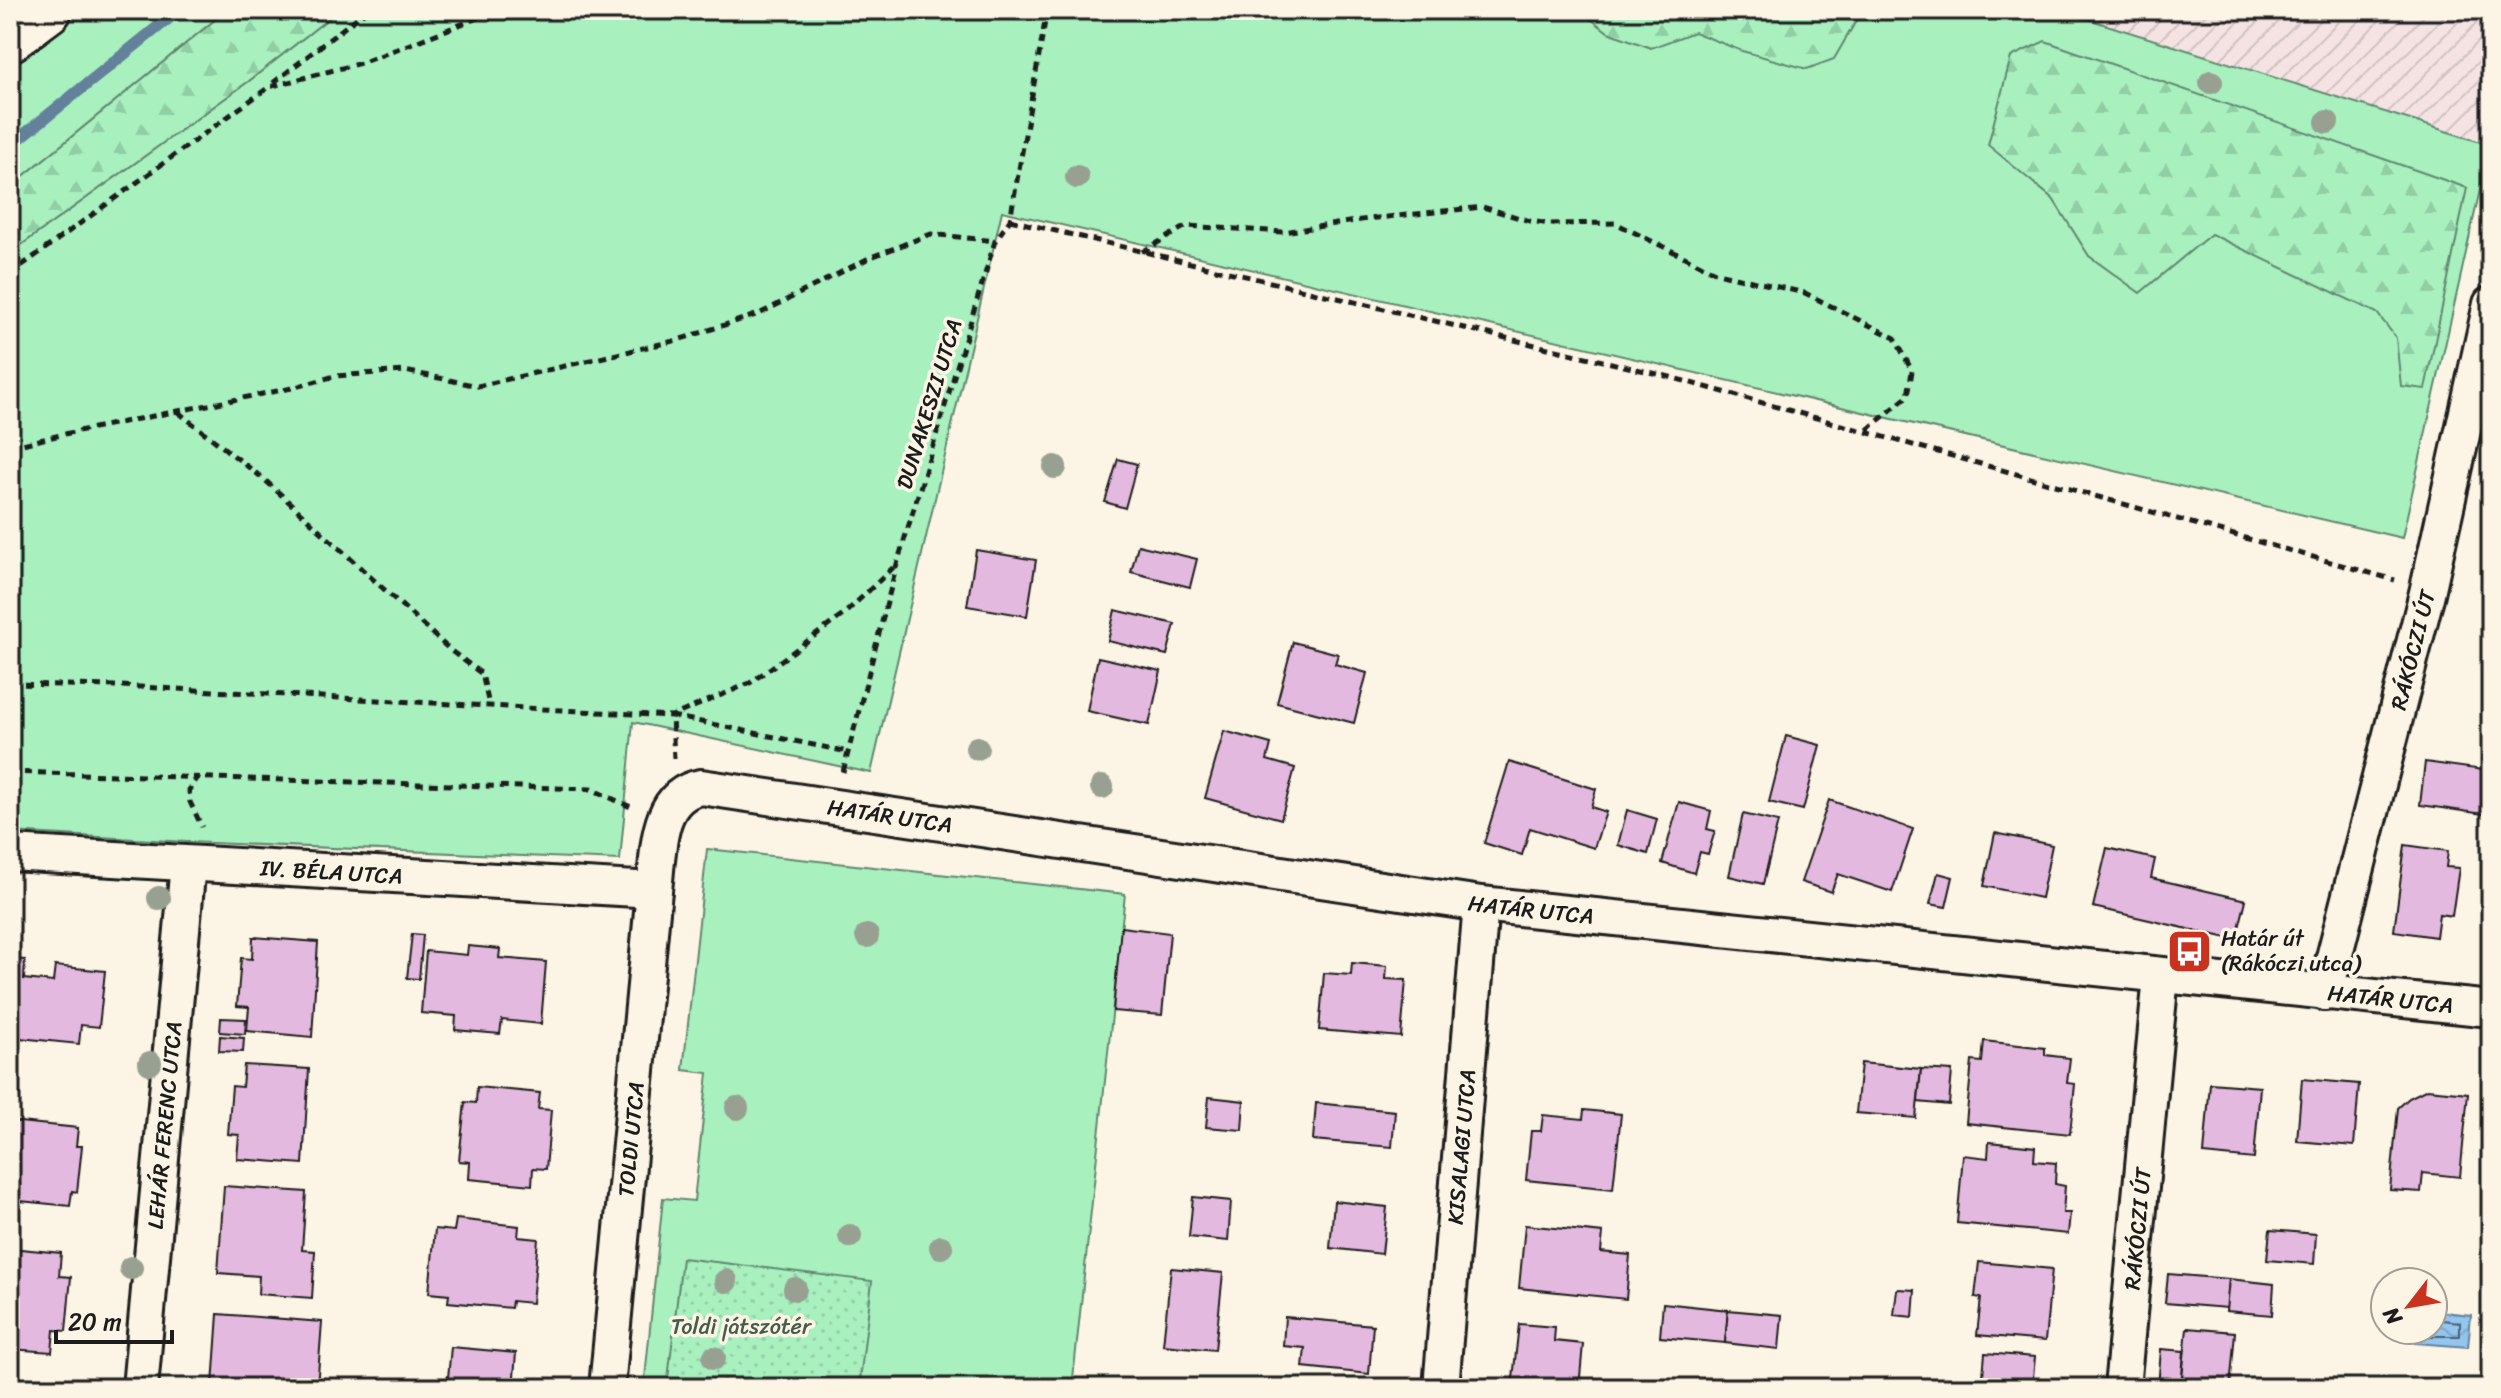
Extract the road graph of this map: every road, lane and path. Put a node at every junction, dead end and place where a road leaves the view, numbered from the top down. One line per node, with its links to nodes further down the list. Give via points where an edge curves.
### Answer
1 (49, 10): 5 (highway)
2 (367, 10): 6 (path)
3 (498, 10): 6 (path, via 361,63)
4 (1047, 10): 7 (path, DUNAKESZI UTCA)
5 (10, 39)
6 (269, 87): 10 (path)
7 (1010, 220): 8 (path, DUNAKESZI UTCA); 9 (path)
8 (995, 241): 12 (path, via 931,234 871,257 759,314 678,340 478,386 405,371 335,376); 15 (path, DUNAKESZI UTCA)
9 (1142, 252): 13 (path, via 1670,377); 13 (path, via 1186,226 1284,232 1483,207 1550,224 1615,223 1717,273 1805,293 1895,338 1912,371 1908,396)
10 (10, 274)
11 (2491, 304): 16 (street, RÁKÓCZI ÚT)
12 (177, 411): 14 (path); 18 (path, via 265,480 482,674)
13 (1865, 432): 16 (path, via 2387,577)
14 (10, 447)
15 (897, 564): 19 (path, via 843,615 750,683); 20 (path, DUNAKESZI UTCA)
16 (2427, 593): 30 (street, RÁKÓCZI ÚT)
17 (10, 684): 18 (path)
18 (489, 705): 19 (path)
19 (672, 716): 20 (path)
20 (848, 752): 23 (path, DUNAKESZI UTCA)
21 (10, 772): 22 (path)
22 (199, 776): 24 (path, via 591,789); 26 (path, via 189,790 202,828)
23 (835, 807): 24 (street, HATÁR UTCA, via 701,787 685,790); 28 (street, HATÁR UTCA)
24 (663, 822): 27 (street, HATÁR UTCA)
25 (10, 853): 26 (street, IV. BÉLA UTCA)
26 (195, 864): 27 (street, IV. BÉLA UTCA); 32 (street, LEHÁR FERENC UTCA)
27 (654, 890): 33 (street, TOLDI UTCA)
28 (1481, 904): 29 (street, HATÁR UTCA); 34 (street, KISALAGI UTCA)
29 (2161, 976): 30 (street, HATÁR UTCA); 35 (street, RÁKÓCZI ÚT)
30 (2325, 993): 31 (street, HATÁR UTCA)
31 (2491, 1009)
32 (140, 1388)
33 (607, 1388)
34 (1441, 1388)
35 (2122, 1388)

